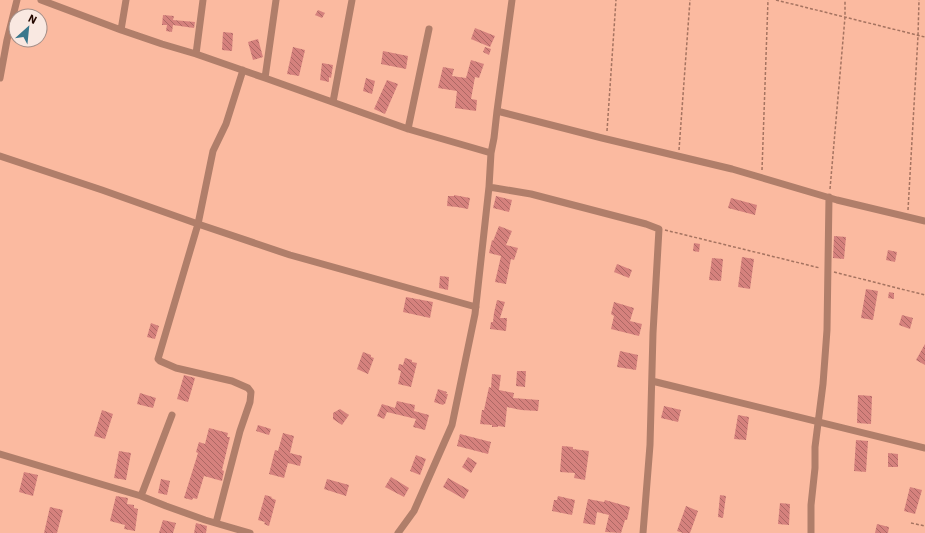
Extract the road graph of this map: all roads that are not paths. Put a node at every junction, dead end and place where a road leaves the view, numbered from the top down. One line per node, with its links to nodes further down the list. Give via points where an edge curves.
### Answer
1 (17, 0): 12 (street)
2 (41, 0): 8 (street)
3 (126, 0): 8 (street)
4 (204, 0): 10 (street)
5 (276, 0): 13 (street)
6 (352, 0): 14 (street)
7 (512, 0): 15 (street)
8 (121, 30): 10 (street)
9 (429, 30): 16 (street)
10 (196, 54): 11 (street)
11 (243, 70): 13 (street); 22 (street, via 226,124 213,151)
12 (0, 75)
13 (265, 78): 14 (street)
14 (333, 102): 16 (street)
15 (497, 111): 17 (street); 20 (street, via 732,169)
16 (408, 129): 17 (street)
17 (491, 152): 19 (street)
18 (0, 156): 22 (street)
19 (489, 186): 23 (street); 24 (street, via 531,194 659,229)
20 (830, 197): 21 (street); 26 (street, via 827,330)
21 (925, 221)
22 (198, 224): 23 (street, via 290,255); 30 (street, via 158,359 176,368 232,381 251,392)
23 (476, 307): 31 (street, via 452,425 414,511)
24 (652, 381): 26 (street); 33 (street)
25 (172, 415): 29 (street)
26 (818, 422): 27 (street); 34 (street)
27 (925, 448)
28 (0, 454): 29 (street)
29 (141, 496): 30 (street)
30 (216, 523): 32 (street)
31 (402, 531)
32 (250, 533)
33 (643, 533)
34 (811, 533)

